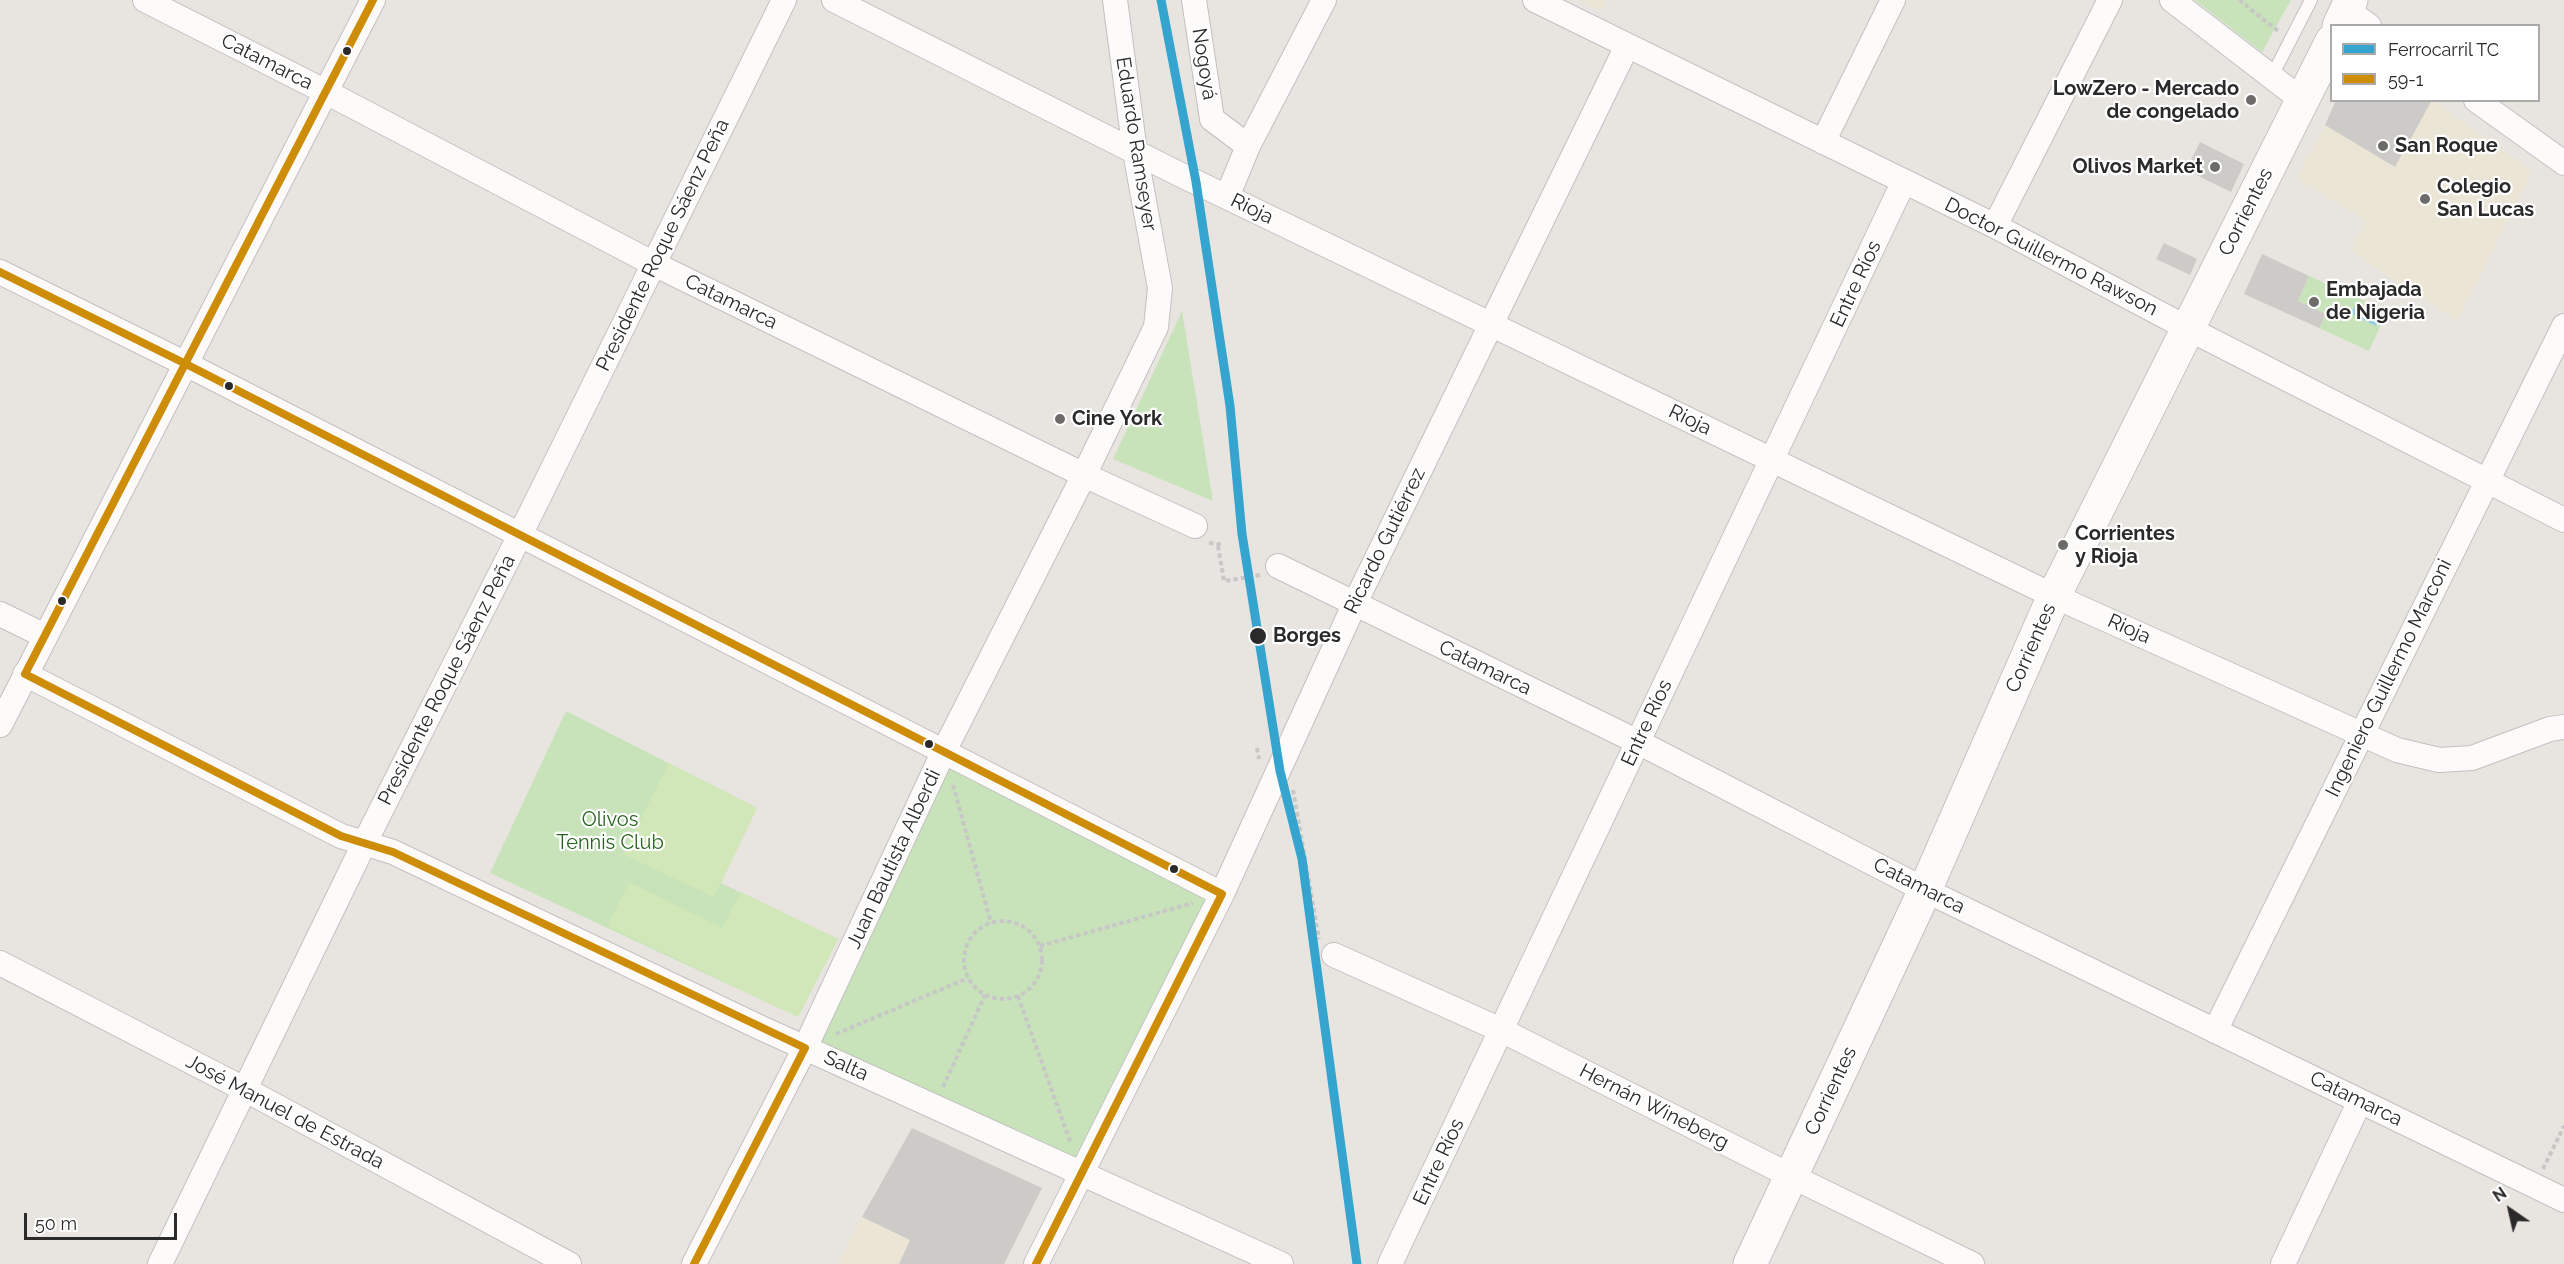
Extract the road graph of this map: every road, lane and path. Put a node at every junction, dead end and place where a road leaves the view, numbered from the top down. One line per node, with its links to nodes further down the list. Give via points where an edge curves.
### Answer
1 (145, 0): 18 (street, Catamarca)
2 (372, 0): 18 (street)
3 (784, 0): 28 (street, Presidente Roque Sáenz Peña)
4 (834, 0): 23 (street, Rioja)
5 (1115, 0): 23 (street, Eduardo Ramseyer)
6 (1194, 0): 22 (street, Nogoyá, via 1212,119)
7 (1324, 0): 22 (street)
8 (1535, 0): 16 (street, Doctor Guillermo Rawson)
9 (1893, 0): 21 (street)
10 (2110, 0): 27 (street)
11 (2172, 0): 17 (street)
12 (2239, 0): 14 (path)
13 (2311, 0): 14 (lane)
14 (2291, 40): 17 (lane)
15 (2330, 43): 19 (street, Corrientes)
16 (1627, 46): 21 (street, Doctor Guillermo Rawson); 31 (street, Ricardo Gutiérrez)
17 (2274, 78): 19 (street)
18 (326, 92): 28 (street, Catamarca); 34 (street)
19 (2303, 101): 33 (street, Corrientes)
20 (2479, 102): 24 (street)
21 (1823, 142): 25 (street, Doctor Guillermo Rawson)
22 (1248, 146): 26 (street)
23 (1135, 152): 26 (street, Rioja); 30 (street, Eduardo Ramseyer)
24 (2564, 163)
25 (1904, 181): 27 (street, Doctor Guillermo Rawson); 35 (street, Entre Ríos)
26 (1227, 197): 31 (street, Rioja)
27 (1995, 226): 33 (street, Doctor Guillermo Rawson)
28 (654, 264): 36 (street, Catamarca); 40 (street, Presidente Roque Sáenz Peña)
29 (0, 272): 34 (street)
30 (1160, 288): 36 (street, Juan Bautista Alberdi, via 1156,327)
31 (1491, 324): 35 (street, Rioja); 44 (street, Ricardo Gutiérrez)
32 (2564, 326): 37 (street, Ingeniero Guillermo Marconi)
33 (2187, 328): 37 (street, Doctor Guillermo Rawson); 43 (street, Corrientes)
34 (186, 364): 40 (street); 46 (street)
35 (1772, 460): 43 (street, Rioja); 51 (street, Entre Ríos)
36 (1084, 475): 39 (street, Catamarca); 52 (street, Juan Bautista Alberdi)
37 (2486, 482): 38 (street, Doctor Guillermo Rawson); 50 (street, Ingeniero Guillermo Marconi)
38 (2564, 520)
39 (1195, 526)
40 (520, 535): 52 (street); 54 (street, Presidente Roque Sáenz Peña)
41 (1218, 546): 42 (path, via 1224,581)
42 (1274, 570): 44 (street, Catamarca)
43 (2054, 596): 50 (street, Rioja); 55 (street, Corrientes)
44 (1354, 603): 51 (street, Catamarca); 53 (street, Ricardo Gutiérrez)
45 (0, 614): 46 (street)
46 (45, 636): 47 (street)
47 (25, 674): 48 (street); 54 (street, Salta, via 341,836)
48 (0, 725)
49 (2564, 727): 50 (street, Rioja, via 2472,758 2439,760 2397,750)
50 (2362, 733): 65 (street, Ingeniero Guillermo Marconi)
51 (1638, 742): 55 (street, Catamarca); 64 (street, Entre Ríos)
52 (944, 753): 56 (street); 57 (path); 66 (street, Juan Bautista Alberdi)
53 (1282, 764): 56 (street, Ricardo Gutiérrez); 59 (path, via 1295,794 1321,946)
54 (364, 844): 66 (street, Salta, via 393,852); 67 (street, Presidente Roque Sáenz Peña)
55 (1925, 890): 65 (street, Catamarca); 72 (street, Corrientes)
56 (1222, 894): 58 (path); 71 (street, Ricardo Gutiérrez)
57 (991, 923): 58 (path, via 1017,923 1029,930); 61 (path, via 970,939 964,965)
58 (1040, 946): 63 (path, via 1039,977)
59 (1334, 956): 64 (street, Hernán Wineberg)
60 (0, 963): 67 (street, José Manuel de Estrada)
61 (968, 978): 62 (path); 66 (path)
62 (986, 995): 63 (path, via 997,999); 68 (path)
63 (1018, 996): 71 (path)
64 (1501, 1030): 72 (street, Hernán Wineberg); 80 (street, Entre Ríos)
65 (2215, 1031): 69 (street, Catamarca)
66 (805, 1048): 71 (street, Salta); 77 (street, Juan Bautista Alberdi)
67 (246, 1090): 75 (street, Presidente Roque Sáenz Peña); 76 (street, José Manuel de Estrada)
68 (939, 1095)
69 (2360, 1101): 73 (street, Catamarca); 83 (street)
70 (2564, 1126): 73 (path)
71 (1082, 1173): 78 (street, Ricardo Gutiérrez); 79 (street, Salta)
72 (1791, 1176): 81 (street, Corrientes); 82 (street, Hernán Wineberg)
73 (2534, 1185): 74 (street, Catamarca)
74 (2564, 1200)
75 (160, 1264)
76 (569, 1264)
77 (694, 1264)
78 (1036, 1264)
79 (1281, 1264)
80 (1390, 1264)
81 (1750, 1264)
82 (1972, 1264)
83 (2283, 1264)

